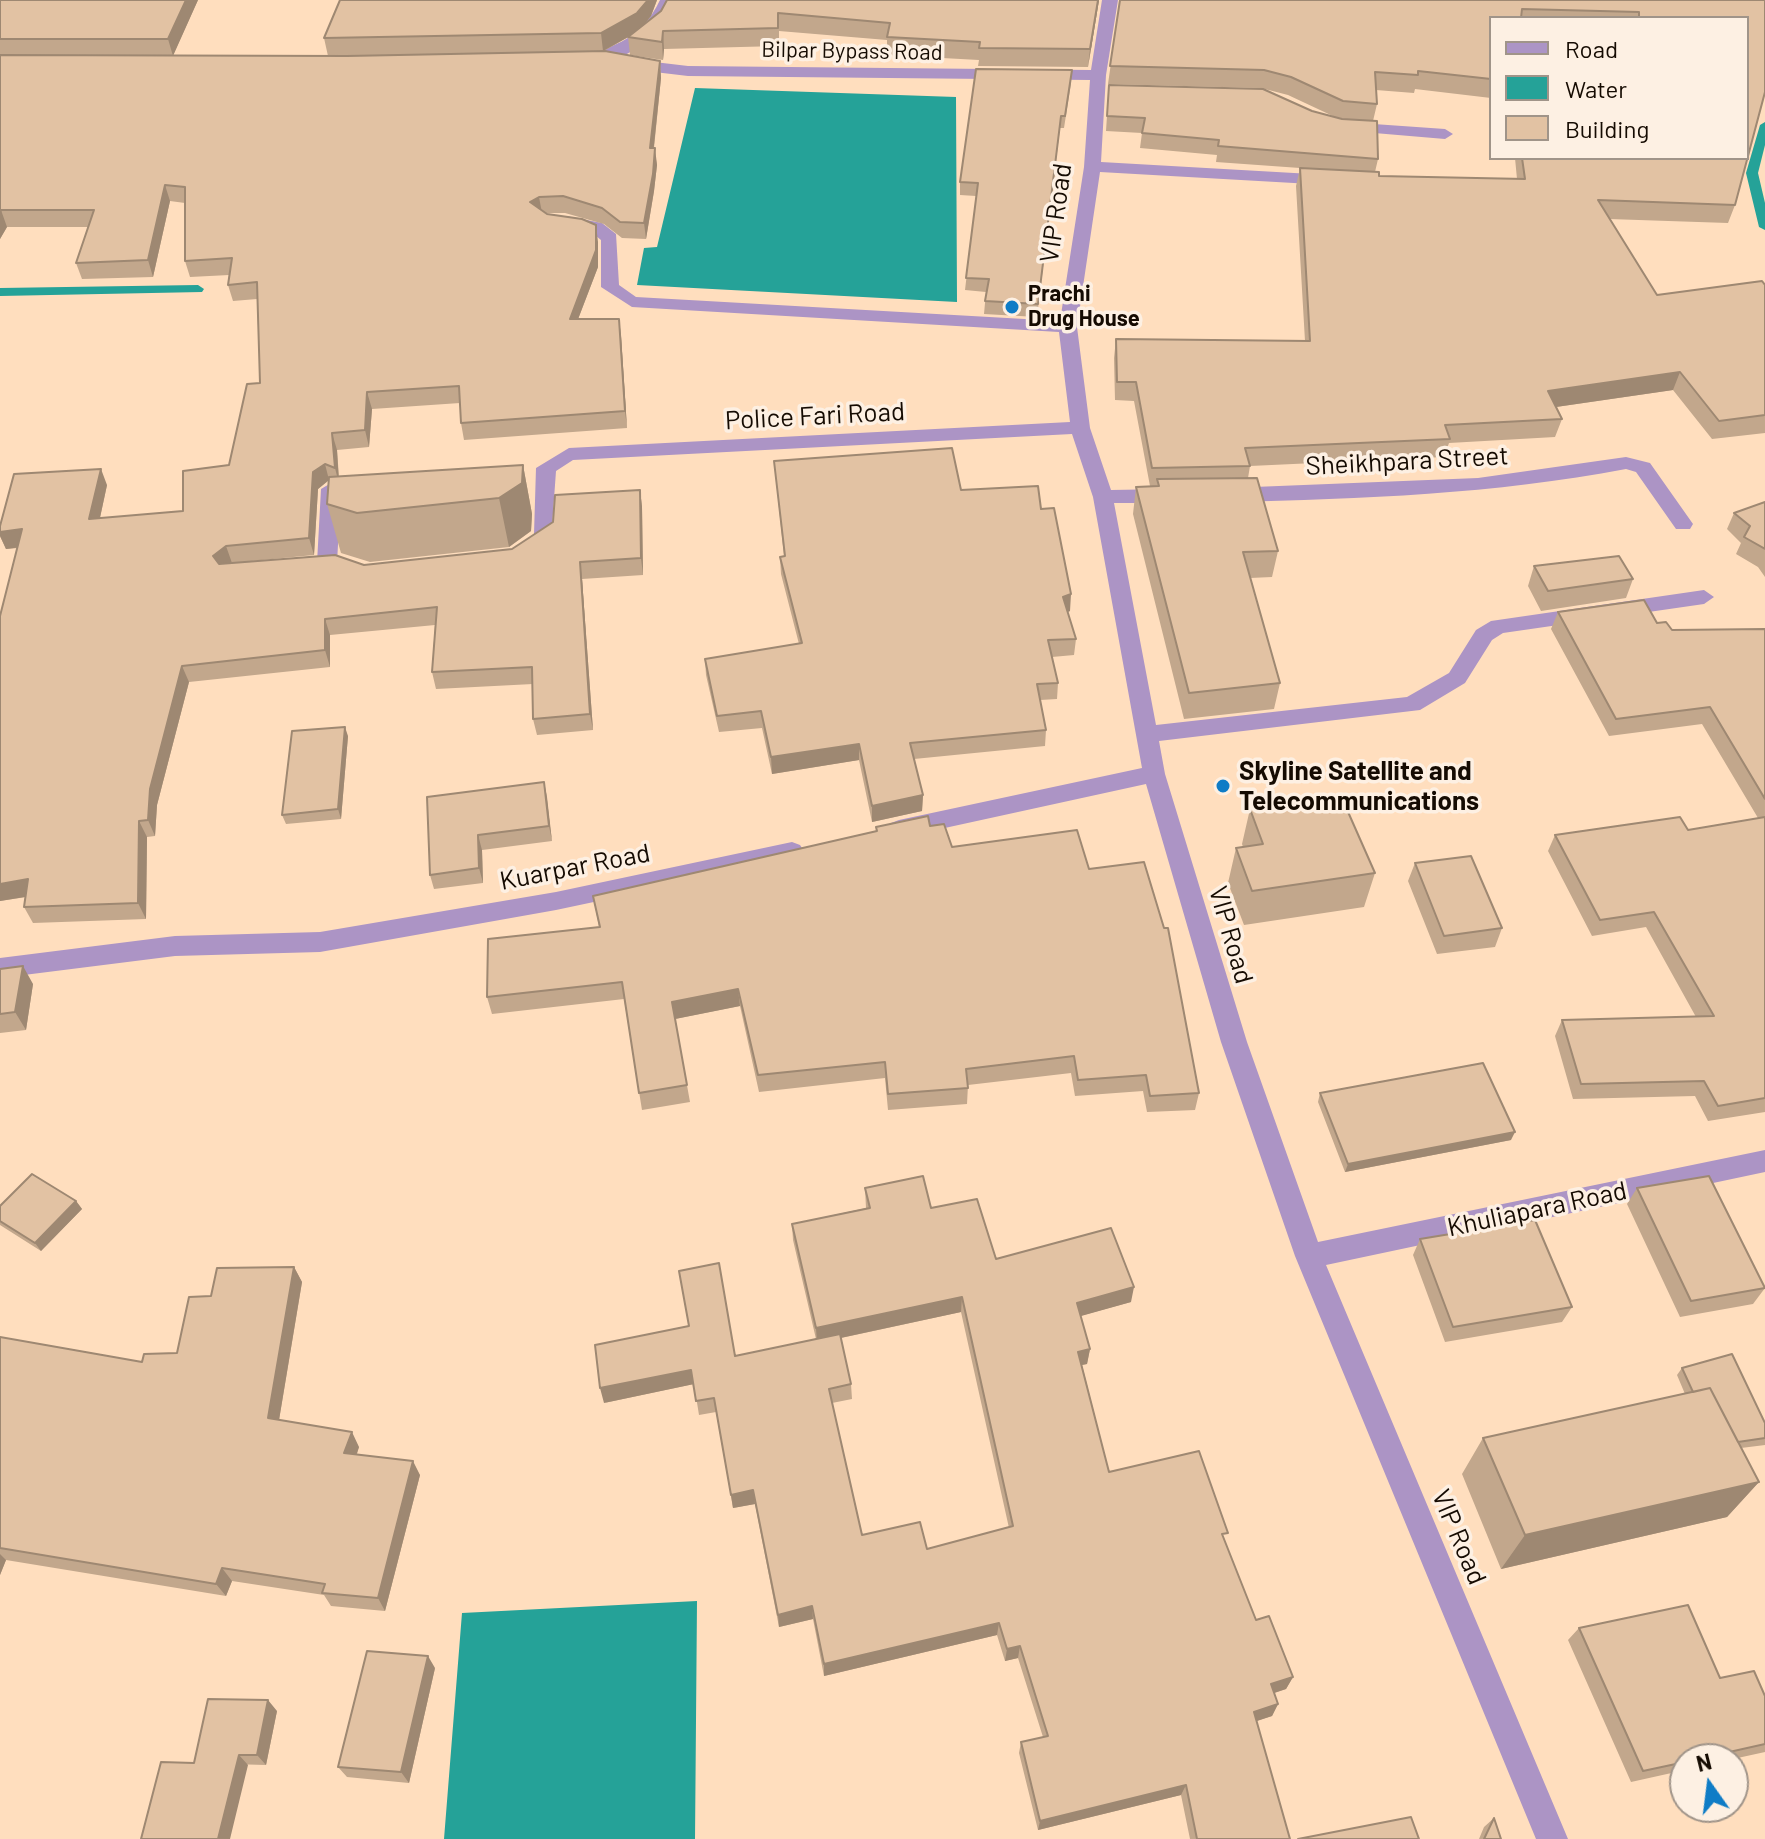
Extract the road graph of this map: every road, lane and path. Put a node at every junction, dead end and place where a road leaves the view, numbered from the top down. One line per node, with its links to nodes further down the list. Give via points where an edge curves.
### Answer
1 (668, 0): 3 (street, via 646,36)
2 (1110, 0): 5 (street, VIP Road)
3 (607, 59): 4 (street, Bilpar Bypass Road); 5 (street, Bilpar Bypass Road, via 688,71)
4 (563, 60)
5 (1103, 86): 8 (street, VIP Road)
6 (1330, 124): 7 (street)
7 (1445, 134)
8 (1092, 167): 9 (street); 11 (street, VIP Road)
9 (1354, 182)
10 (544, 220): 11 (street, via 596,227 610,238 610,287 632,302)
11 (1068, 327): 12 (street, VIP Road)
12 (1080, 428): 14 (street, VIP Road); 16 (street, Police Fari Road, via 569,454 546,468 544,536 524,553)
13 (331, 489): 17 (street, via 319,564)
14 (1103, 497): 15 (street, Sheikhpara Street, via 1414,491 1499,484 1626,463 1643,467); 19 (street, VIP Road)
15 (1683, 524)
16 (500, 558)
17 (350, 563)
18 (1704, 597): 19 (street, via 1498,626 1484,635 1457,678 1412,704)
19 (1146, 734): 20 (street, VIP Road)
20 (1154, 774): 21 (street); 25 (street, VIP Road, via 1234,1042)
21 (878, 833)
22 (817, 846): 23 (street, Kuarpar Road, via 556,901 320,942 175,946)
23 (0, 968)
24 (1765, 1161): 25 (street, Khuliapara Road)
25 (1309, 1256): 26 (street, VIP Road)
26 (1552, 1839)

